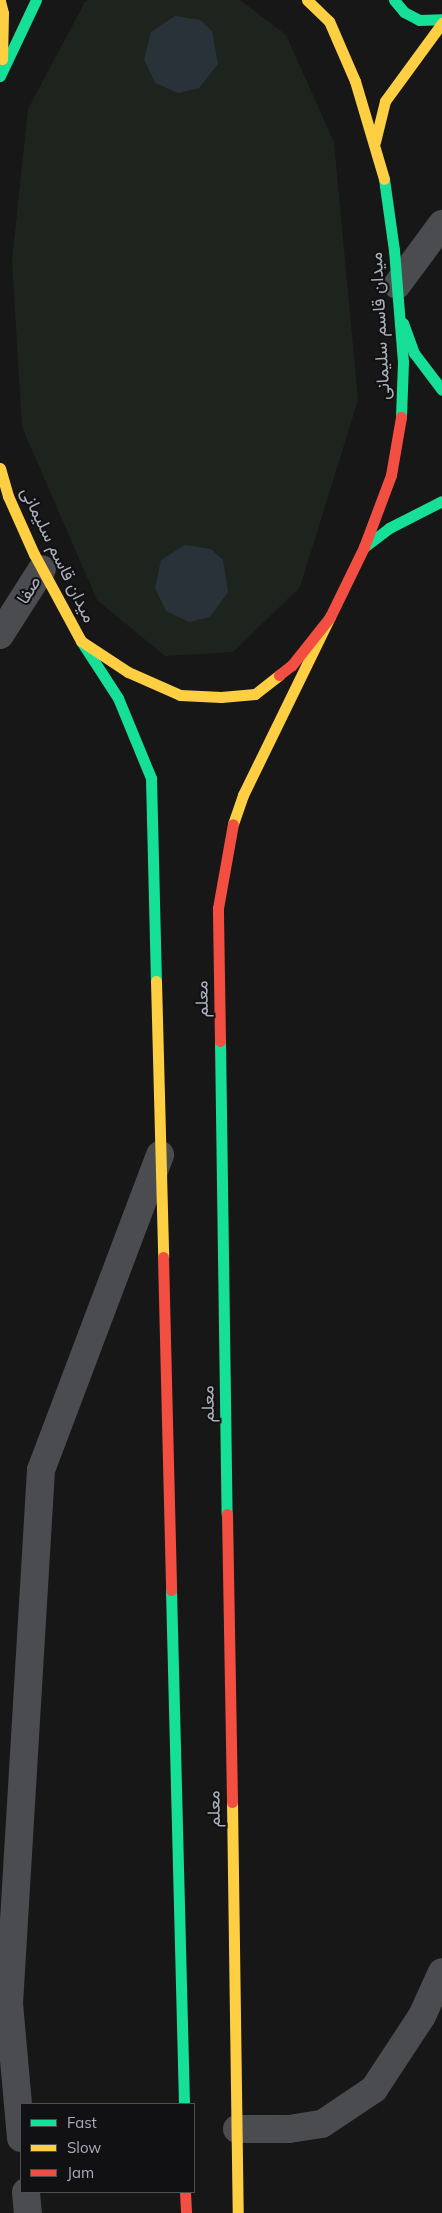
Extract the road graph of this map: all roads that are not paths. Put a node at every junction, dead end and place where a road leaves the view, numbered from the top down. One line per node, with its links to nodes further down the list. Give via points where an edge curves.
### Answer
1 (36, 0): 7 (main road)
2 (307, 0): 8 (main road, میدان قاسم سلیمانی, via 329,21 355,81)
3 (394, 0): 5 (main road, via 404,12 418,20)
4 (0, 1): 7 (main road, via 3,13)
5 (442, 19)
6 (442, 23): 8 (main road, via 385,101)
7 (1, 72)
8 (375, 142): 10 (main road, میدان قاسم سلیمانی, via 382,164)
9 (442, 224): 10 (street)
10 (398, 285): 11 (main road, میدان قاسم سلیمانی)
11 (400, 313): 12 (main road, via 414,353); 17 (main road, میدان قاسم سلیمانی, via 403,404 391,475)
12 (442, 390)
13 (0, 468): 16 (main road, میدان قاسم سلیمانی)
14 (442, 501): 17 (main road, via 389,528)
15 (0, 504): 16 (main road)
16 (17, 515): 18 (main road, میدان قاسم سلیمانی)
17 (364, 547): 19 (main road, میدان قاسم سلیمانی)
18 (42, 569): 20 (street, صفا); 21 (main road, میدان قاسم سلیمانی)
19 (330, 617): 21 (main road, میدان قاسم سلیمانی, via 292,664 255,694 221,697 180,695 128,672); 26 (main road, معلم, via 243,795 228,838 218,908)
20 (0, 636)
21 (81, 641): 22 (main road, معلم, via 118,698 151,778)
22 (160, 1156): 24 (main road, معلم); 25 (street, via 41,1470 9,2004)
23 (442, 1972): 26 (street, via 422,2016 374,2089 322,2124 289,2129)
24 (184, 2103)
25 (20, 2127)
26 (237, 2129): 31 (main road, معلم)
27 (26, 2193): 29 (street)
28 (185, 2193): 30 (main road)
29 (28, 2213)
30 (186, 2213)
31 (238, 2213)

